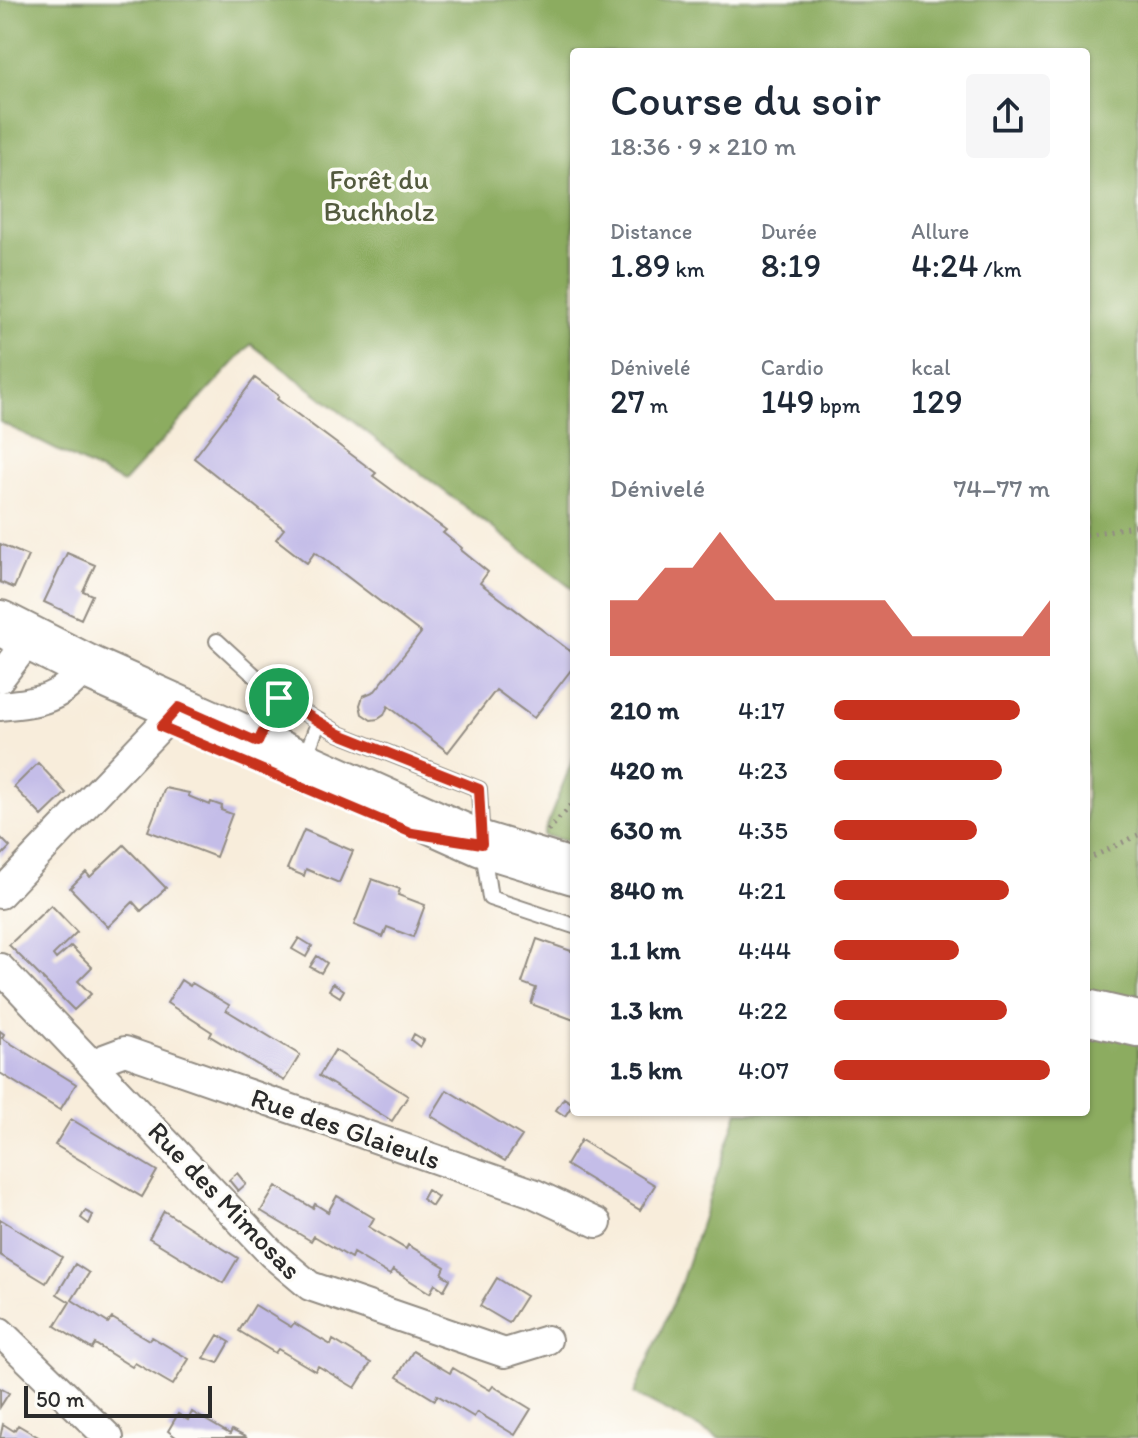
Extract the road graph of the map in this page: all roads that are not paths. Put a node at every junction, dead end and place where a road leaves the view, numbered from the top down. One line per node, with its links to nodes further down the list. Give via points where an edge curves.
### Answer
1 (217, 641): 4 (lane)
2 (9, 650): 3 (main road)
3 (78, 676): 5 (street, via 38,702); 6 (main road)
4 (279, 698): 7 (lane); 8 (lane)
5 (0, 706)
6 (170, 717): 8 (main road); 9 (main road, via 412,833); 11 (street)
7 (319, 721): 8 (lane); 9 (lane, via 479,789)
8 (275, 758): 9 (main road)
9 (482, 844): 10 (main road); 12 (lane, via 490,898)
10 (570, 871)
11 (0, 894)
12 (570, 925)
13 (0, 968): 16 (street, Rue des Mimosas)
14 (1090, 1013): 15 (main road)
15 (1138, 1024)
16 (93, 1063): 17 (street, Rue des Glaieuls, via 125,1051 533,1193); 19 (street, Rue des Mimosas, via 272,1254 310,1286 505,1353)
17 (597, 1223)
18 (0, 1332): 20 (street)
19 (547, 1340)
20 (109, 1438)

